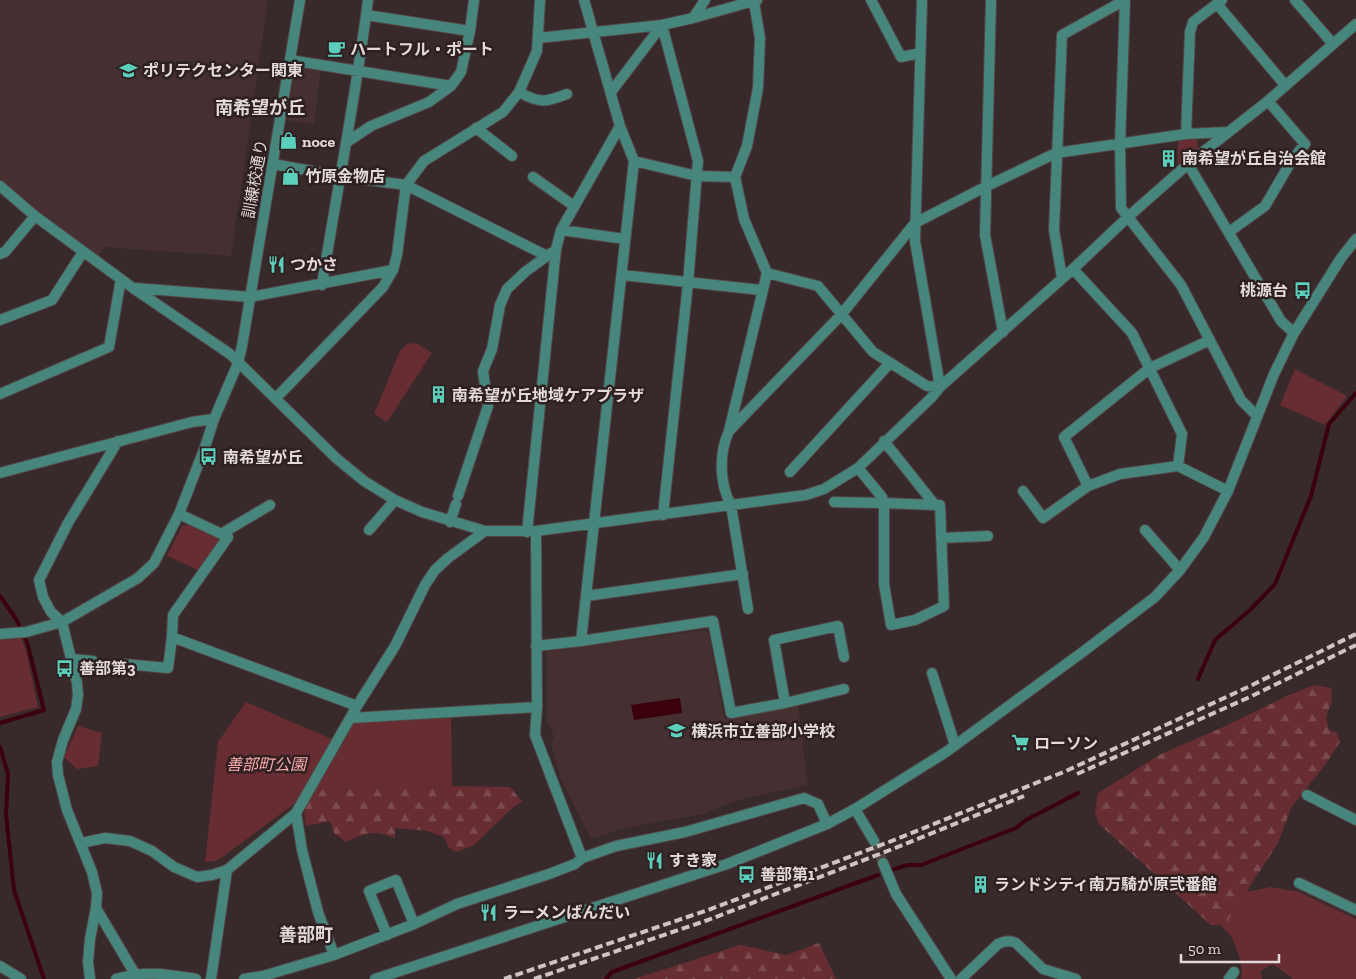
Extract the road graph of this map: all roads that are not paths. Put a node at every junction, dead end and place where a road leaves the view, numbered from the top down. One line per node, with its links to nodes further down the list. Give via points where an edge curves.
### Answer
1 (300, 0): 23 (street, 訓練校通り)
2 (368, 0): 14 (street)
3 (474, 0): 18 (street)
4 (540, 0): 20 (street)
5 (584, 0): 19 (street)
6 (705, 0): 15 (street)
7 (871, 0): 22 (street, via 901,57)
8 (922, 0): 22 (street)
9 (991, 0): 49 (street)
10 (1125, 0): 36 (street); 37 (street, via 1062,36)
11 (1295, 0): 21 (street)
12 (755, 1): 15 (street); 45 (street, via 760,38 758,88 746,146)
13 (1220, 2): 25 (street); 34 (street, via 1193,22 1190,32)
14 (366, 15): 18 (street); 24 (street)
15 (692, 18): 17 (street)
16 (1356, 24): 21 (street)
17 (662, 25): 19 (street); 28 (street); 43 (street, via 698,161)
18 (470, 31): 26 (street, via 460,72)
19 (594, 34): 20 (street); 28 (street)
20 (538, 38): 27 (street, via 537,51)
21 (1332, 44): 25 (street)
22 (920, 53): 53 (street)
23 (290, 60): 24 (street); 40 (street, 訓練校通り)
24 (358, 70): 26 (street); 35 (street)
25 (1285, 85): 30 (street)
26 (451, 86): 35 (street, via 429,102 371,126)
27 (519, 92): 29 (street, via 529,98 547,101); 32 (street, via 503,112)
28 (611, 92): 31 (street)
29 (567, 94)
30 (1268, 101): 33 (street); 55 (street, via 1305,144 1266,206)
31 (620, 126): 39 (street); 50 (street)
32 (476, 128): 38 (street); 47 (street, via 424,161)
33 (1228, 132): 34 (street); 41 (street)
34 (1186, 134): 36 (street)
35 (347, 142): 42 (street)
36 (1120, 144): 37 (street); 52 (street, via 1121,208)
37 (1056, 153): 49 (street); 66 (street, via 1054,230)
38 (512, 156)
39 (634, 160): 43 (street); 56 (street)
40 (273, 164): 42 (street); 72 (street, 訓練校通り)
41 (1188, 164): 52 (street); 55 (street)
42 (339, 176): 69 (street)
43 (697, 176): 45 (street); 68 (street)
44 (533, 177): 50 (street)
45 (735, 177): 64 (street, via 744,219)
46 (361, 179): 47 (street)
47 (406, 185): 61 (street); 63 (street)
48 (0, 186): 51 (street)
49 (987, 186): 53 (street); 75 (street, via 985,235)
50 (574, 206): 54 (street)
51 (35, 216): 59 (street); 60 (street)
52 (1129, 216): 62 (street); 77 (street, via 1181,285)
53 (915, 223): 73 (street); 81 (street, via 915,241)
54 (560, 230): 56 (street); 58 (street)
55 (1229, 232): 76 (street, via 1281,321)
56 (625, 239): 65 (street)
57 (1356, 239): 76 (street)
58 (556, 250): 61 (street); 109 (street)
59 (83, 252): 67 (street); 74 (street, via 52,300)
60 (0, 254)
61 (546, 256): 104 (street, via 507,289 500,305 492,349 483,371 488,406)
62 (1073, 269): 66 (street); 80 (street, via 1132,333)
63 (393, 270): 69 (street); 83 (street, via 383,288)
64 (767, 273): 71 (street); 73 (street, via 818,286)
65 (622, 275): 68 (street); 105 (street)
66 (1062, 278): 75 (street)
67 (121, 279): 70 (street); 82 (street, via 109,347)
68 (688, 283): 71 (street); 103 (street)
69 (322, 285): 72 (street)
70 (133, 288): 72 (street); 78 (street, via 230,354)
71 (762, 290): 86 (street)
72 (250, 297): 78 (street, 訓練校通り)
73 (840, 315): 79 (street, via 873,352); 86 (street)
74 (0, 320)
75 (1003, 332): 81 (street)
76 (1294, 334): 84 (street)
77 (1210, 340): 80 (street); 84 (street, via 1241,400)
78 (238, 363): 83 (street); 85 (street, 訓練校通り)
79 (890, 363): 81 (street, via 927,386); 91 (street)
80 (1150, 368): 89 (street, via 1182,434); 93 (street, via 1064,437)
81 (940, 387): 88 (street)
82 (0, 394)
83 (276, 398): 96 (street, via 336,458)
84 (1257, 416): 94 (street)
85 (214, 419): 87 (street); 102 (street, 訓練校通り)
86 (729, 431): 100 (street, via 724,443 722,476)
87 (118, 441): 92 (street); 117 (street, via 68,523 39,580 43,598)
88 (884, 441): 90 (street); 101 (street)
89 (1178, 466): 93 (street, via 1120,474); 94 (street)
90 (858, 468): 98 (street); 100 (street, via 842,480 806,496 793,494)
91 (790, 472)
92 (0, 473)
93 (1088, 486): 95 (street, via 1043,518)
94 (1228, 490): 113 (street, via 1204,537)
95 (1024, 491)
96 (395, 500): 104 (street); 106 (street)
97 (834, 502): 98 (street)
98 (884, 503): 101 (street); 112 (street, via 884,584 890,625 915,620 944,606)
99 (270, 505): 110 (street)
100 (731, 505): 103 (street); 114 (street)
101 (935, 505): 112 (street, via 940,506)
102 (179, 514): 110 (street); 117 (street, 訓練校通り, via 154,563 145,573)
103 (663, 515): 105 (street)
104 (450, 522): 108 (street)
105 (593, 524): 109 (street); 115 (street)
106 (369, 530)
107 (1145, 530): 113 (street)
108 (485, 531): 109 (street); 129 (street, via 435,570)
109 (532, 532): 121 (street)
110 (221, 534): 119 (street, via 228,537 173,615)
111 (988, 536): 112 (street)
112 (941, 538)
113 (1180, 570): 132 (street, via 1147,603)
114 (743, 574): 115 (street); 116 (street)
115 (586, 596): 120 (street)
116 (748, 609)
117 (62, 622): 118 (street, 訓練校通り, via 26,632); 123 (street)
118 (0, 634)
119 (172, 637): 125 (street, via 168,668); 129 (street)
120 (581, 641): 121 (street); 128 (street, via 713,621 730,713)
121 (536, 646): 130 (street)
122 (844, 657): 128 (street, via 838,626 774,640)
123 (72, 659): 124 (street); 139 (street, via 78,694 76,710 57,762 67,810)
124 (93, 661)
125 (124, 664)
126 (932, 673): 132 (street)
127 (844, 690): 128 (street)
128 (785, 703)
129 (357, 706): 131 (street)
130 (537, 707): 131 (street); 140 (street, via 535,735)
131 (351, 718): 135 (street)
132 (955, 745): 134 (street)
133 (1307, 795): 136 (street)
134 (855, 809): 137 (street); 138 (street)
135 (296, 813): 142 (street); 148 (street, via 318,912)
136 (1356, 820)
137 (827, 824): 140 (street, via 818,804 804,798 685,832 616,846); 157 (street, via 727,864)
138 (874, 841)
139 (81, 843): 142 (street, via 104,838 130,842 198,877); 144 (street, via 97,893)
140 (582, 858): 146 (street, via 550,874 457,904)
141 (883, 863): 158 (street, via 896,894)
142 (226, 870): 155 (street)
143 (1299, 883): 145 (street)
144 (96, 908): 150 (street); 152 (street, via 88,962)
145 (1356, 910)
146 (414, 924): 147 (street); 147 (street, via 396,880 369,891)
147 (387, 934): 148 (street)
148 (334, 955): 156 (street)
149 (0, 966): 151 (street)
150 (135, 974): 153 (street); 154 (street, via 157,973)
151 (21, 979)
152 (90, 979)
153 (116, 979)
154 (196, 979)
155 (211, 979)
156 (244, 979)
157 (375, 979)
158 (951, 979)
159 (961, 979): 160 (street, via 1004,941 1016,943 1043,969)
160 (1076, 979)

